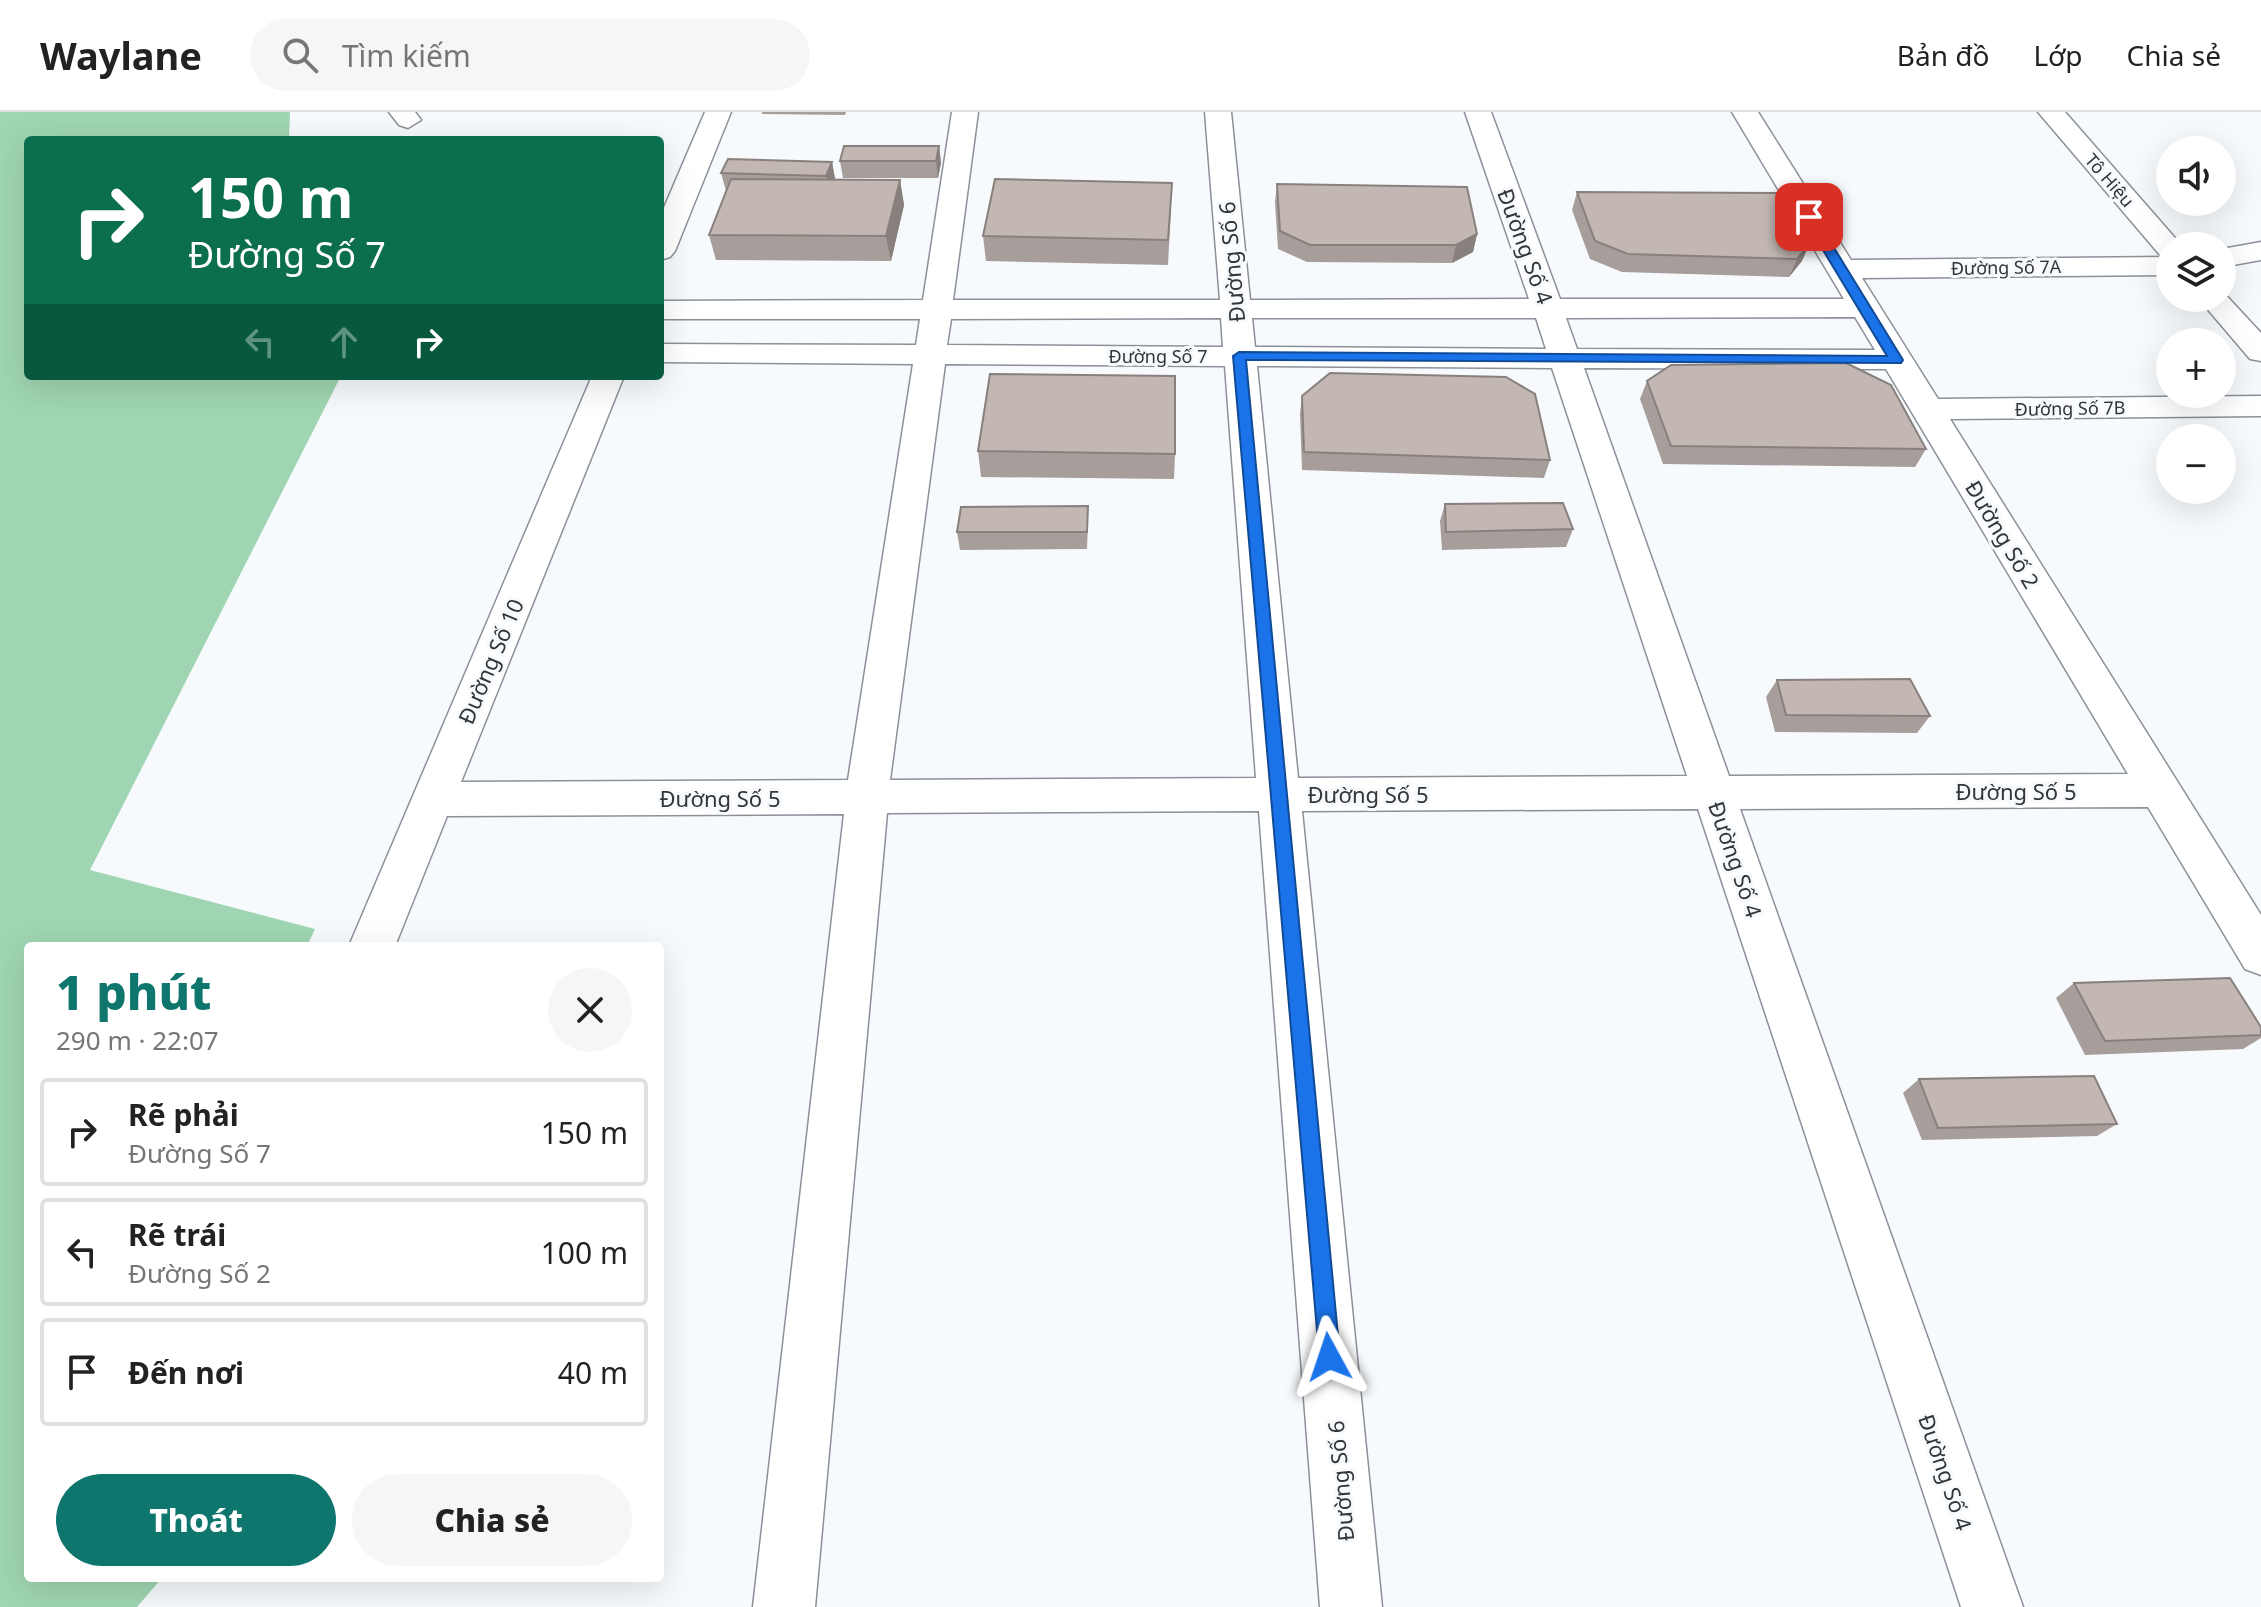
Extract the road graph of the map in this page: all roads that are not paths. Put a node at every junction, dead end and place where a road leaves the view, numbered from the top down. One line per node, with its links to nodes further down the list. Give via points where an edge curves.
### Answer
1 (718, 112): 8 (street)
2 (965, 112): 14 (street)
3 (1218, 112): 15 (street, Đường Số 6)
4 (1478, 112): 16 (street, Đường Số 4)
5 (1745, 112): 12 (street, Đường Số 2)
6 (2054, 112): 7 (street, Tô Hiệu)
7 (2156, 232)
8 (664, 241)
9 (2261, 251): 10 (street)
10 (2236, 255)
11 (2156, 266): 12 (street, Đường Số 7A)
12 (1841, 269): 13 (street, Đường Số 2)
13 (1865, 308): 16 (street); 24 (street, Đường Số 2)
14 (937, 309): 15 (street); 17 (street); 21 (street)
15 (1235, 309): 16 (street); 22 (street, Đường Số 6)
16 (1548, 309): 23 (street, Đường Số 4)
17 (664, 310)
18 (2225, 312): 19 (street)
19 (2261, 352)
20 (664, 353): 21 (street, Đường Số 7)
21 (931, 354): 22 (street, Đường Số 7); 31 (street)
22 (1239, 356): 23 (street, Đường Số 7); 30 (street, Đường Số 6)
23 (1565, 358): 24 (street, Đường Số 7); 29 (street, Đường Số 4)
24 (1896, 360): 27 (street, Đường Số 2)
25 (606, 380): 32 (street, Đường Số 10)
26 (2261, 406): 27 (street, Đường Số 7B)
27 (1927, 409): 28 (street, Đường Số 2)
28 (2160, 790): 29 (street, Đường Số 5); 34 (street, Đường Số 2)
29 (1713, 793): 30 (street, Đường Số 5); 37 (street, Đường Số 4)
30 (1278, 794): 31 (street, Đường Số 5); 36 (street, Đường Số 6)
31 (867, 797): 32 (street, Đường Số 5); 35 (street)
32 (433, 799): 33 (street, Đường Số 10)
33 (374, 942)
34 (2261, 955)
35 (784, 1607)
36 (1351, 1607)
37 (1992, 1607)

